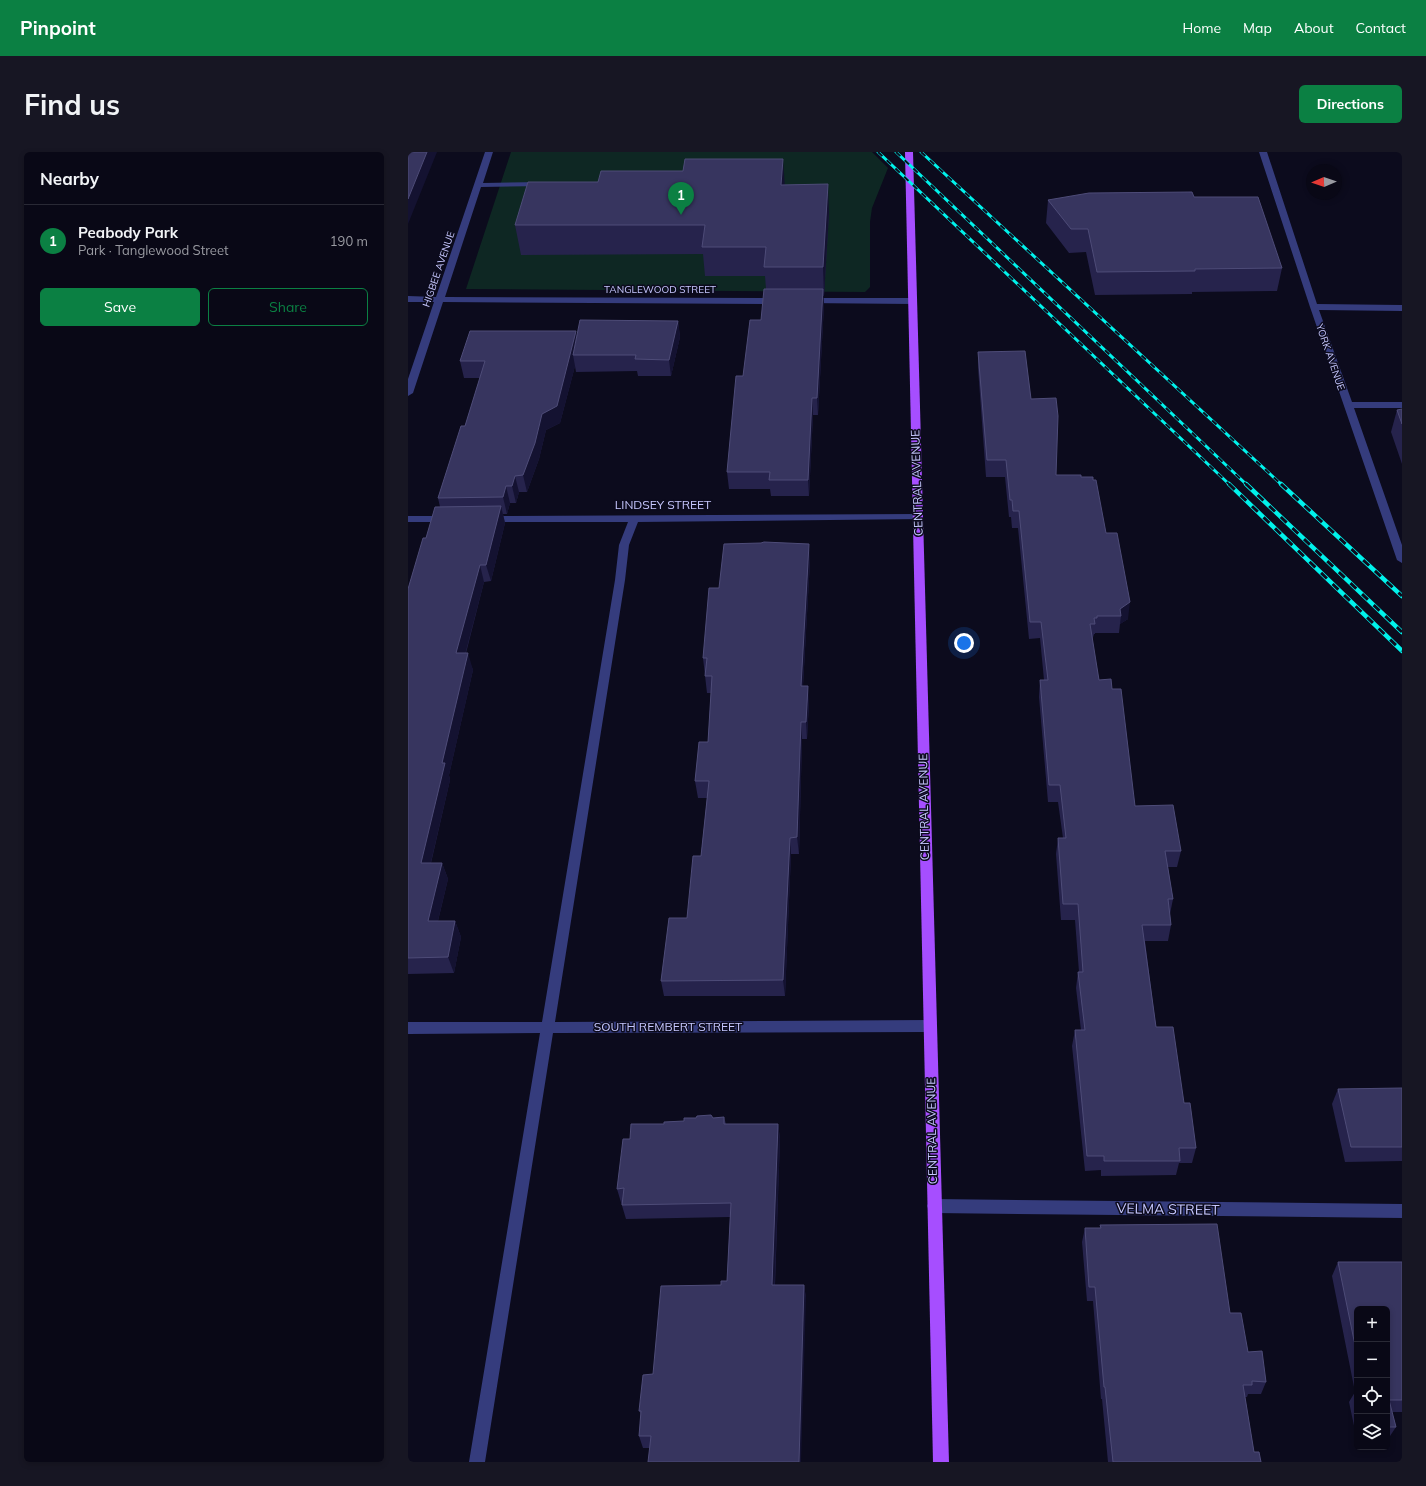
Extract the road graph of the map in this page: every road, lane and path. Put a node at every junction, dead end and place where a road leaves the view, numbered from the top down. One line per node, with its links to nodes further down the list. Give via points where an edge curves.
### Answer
1 (490, 152): 5 (street, HIGBEE AVENUE)
2 (909, 152): 10 (main road, CENTRAL AVENUE)
3 (1262, 152): 11 (street, YORK AVENUE)
4 (552, 184): 5 (street)
5 (478, 185): 7 (street, HIGBEE AVENUE)
6 (408, 299): 7 (street, TANGLEWOOD STREET)
7 (439, 299): 8 (street, TANGLEWOOD STREET); 13 (street, HIGBEE AVENUE)
8 (786, 301)
9 (802, 301): 10 (street)
10 (912, 301): 16 (main road, CENTRAL AVENUE)
11 (1314, 307): 12 (street); 15 (street, YORK AVENUE)
12 (1402, 308)
13 (408, 393)
14 (1402, 404): 15 (street)
15 (1348, 405): 21 (street, YORK AVENUE)
16 (918, 517): 17 (street, LINDSEY STREET); 22 (main road, CENTRAL AVENUE)
17 (634, 518): 20 (street, LINDSEY STREET); 24 (street, via 624,545)
18 (408, 519): 19 (street)
19 (455, 519)
20 (478, 519)
21 (1402, 560)
22 (929, 1026): 24 (street, SOUTH REMBERT STREET); 25 (main road, CENTRAL AVENUE)
23 (408, 1028): 24 (street, SOUTH REMBERT STREET)
24 (549, 1028): 27 (street)
25 (934, 1206): 26 (street, VELMA STREET); 28 (main road, CENTRAL AVENUE)
26 (1402, 1211)
27 (477, 1462)
28 (941, 1462)

